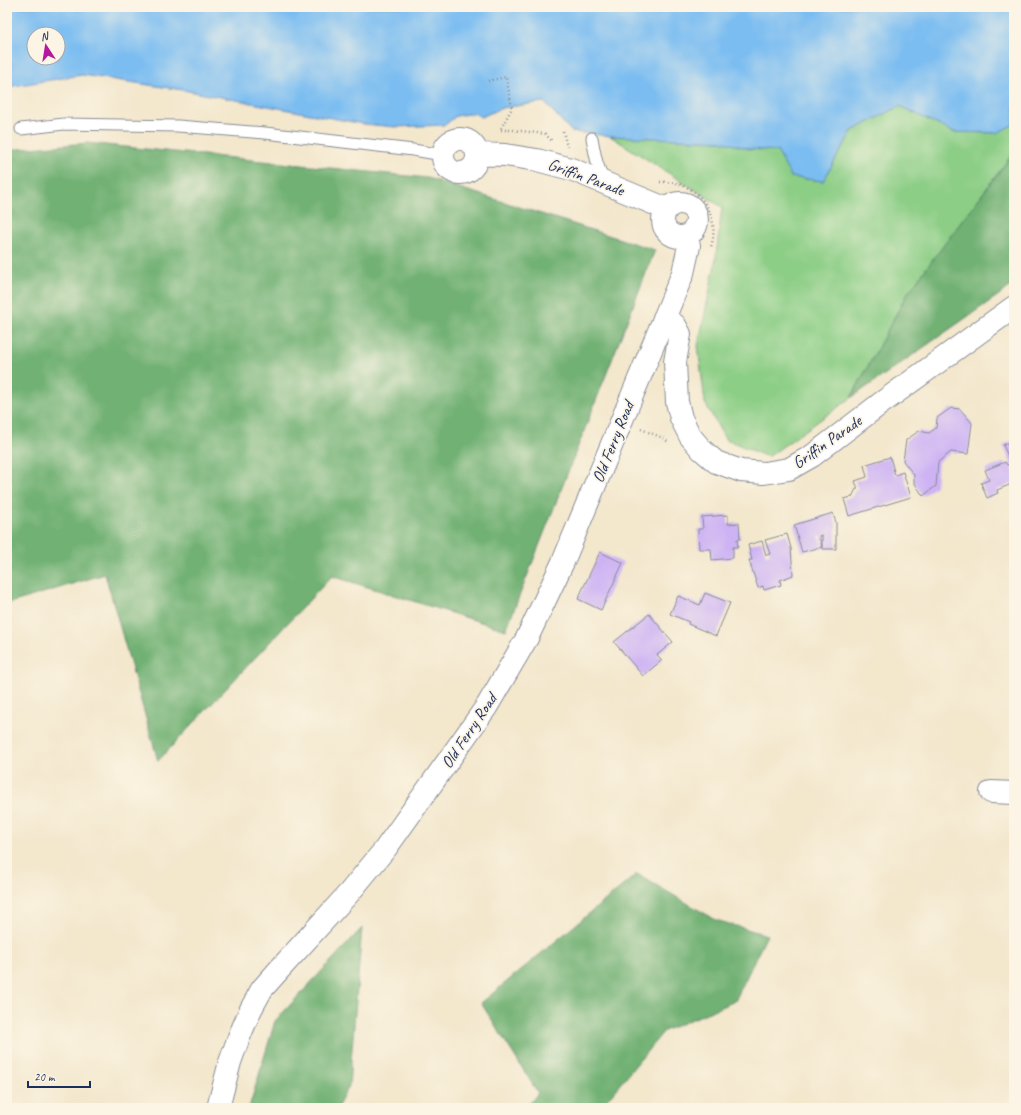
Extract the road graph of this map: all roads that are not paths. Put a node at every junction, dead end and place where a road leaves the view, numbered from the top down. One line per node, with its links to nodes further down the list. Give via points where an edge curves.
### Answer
1 (21, 129): 3 (lane, via 64,124 178,126 265,133)
2 (592, 138): 4 (lane, via 600,172)
3 (443, 155): 4 (street, Griffin Parade, via 450,170 462,173 472,169 478,154 506,155 571,169)
4 (607, 184): 6 (street, Griffin Parade, via 667,209 677,203 683,203 693,208 698,218 696,228 687,236 689,246 683,273)
5 (1014, 307): 6 (street, Griffin Parade, via 812,456 789,469 764,473 741,471 716,462 690,436 677,402 676,362 680,334 676,325)
6 (664, 318): 9 (street, Old Ferry Road, via 563,562 524,644 469,733 377,860 262,989 239,1037)
7 (991, 792): 8 (street)
8 (1014, 793)
9 (218, 1108)

